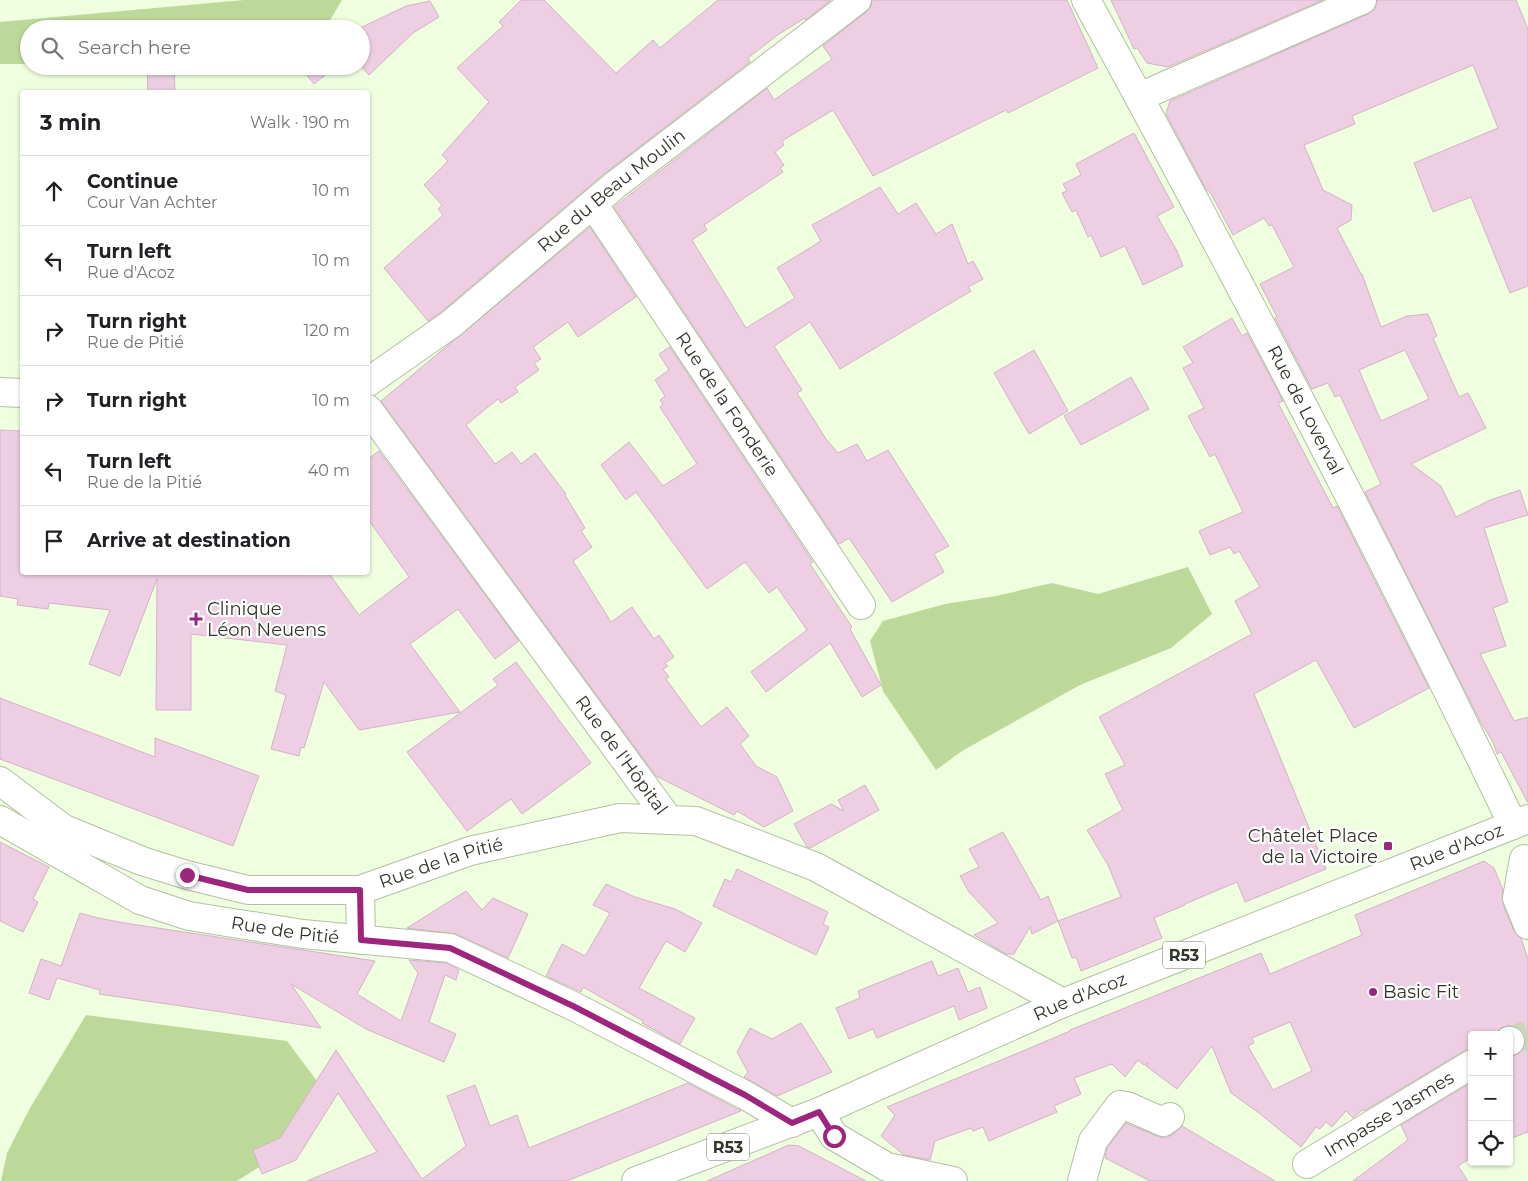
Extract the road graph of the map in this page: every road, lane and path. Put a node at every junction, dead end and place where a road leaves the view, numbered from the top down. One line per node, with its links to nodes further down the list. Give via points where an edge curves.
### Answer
1 (857, 0): 5 (street, Rue du Beau Moulin)
2 (1086, 0): 4 (street, Rue de Loverval)
3 (1362, 0): 4 (street)
4 (1139, 97): 14 (street, Rue de Loverval, via 1309,417 1451,697)
5 (593, 204): 6 (street, Rue du Beau Moulin, via 451,324); 10 (street, Rue de la Fonderie)
6 (370, 381)
7 (0, 392): 8 (street)
8 (20, 394)
9 (370, 412): 13 (street, Rue de l'Hôpital)
10 (861, 605)
11 (0, 781): 16 (street, Rue de la Pitié, via 64,829 187,875 248,890)
12 (0, 820): 18 (street, Rue de Pitié, via 140,900 189,916)
13 (669, 820): 16 (street, Rue de la Pitié, via 620,818 470,851); 19 (street, Rue de l'Hôpital, via 696,821 816,867)
14 (1520, 822): 15 (street, Rue de Loverval); 19 (street, Rue d'Acoz / R53)
15 (1526, 860): 17 (street, via 1517,898)
16 (360, 890): 18 (street)
17 (1528, 925)
18 (361, 940): 23 (street, Rue de Pitié, via 450,948 573,1006 745,1095)
19 (1063, 1003): 21 (street, Rue d'Acoz / R53)
20 (1468, 1066): 24 (street, Impasse Jasmes)
21 (819, 1112): 23 (street, Rue d'Acoz / R53); 25 (street, via 834,1136)
22 (1170, 1117): 28 (street, via 1163,1122 1120,1105 1093,1141)
23 (792, 1123): 26 (street, Rue d'Acoz / R53)
24 (1307, 1164)
25 (886, 1174): 27 (street)
26 (636, 1181)
27 (953, 1181)
28 (1082, 1181)

